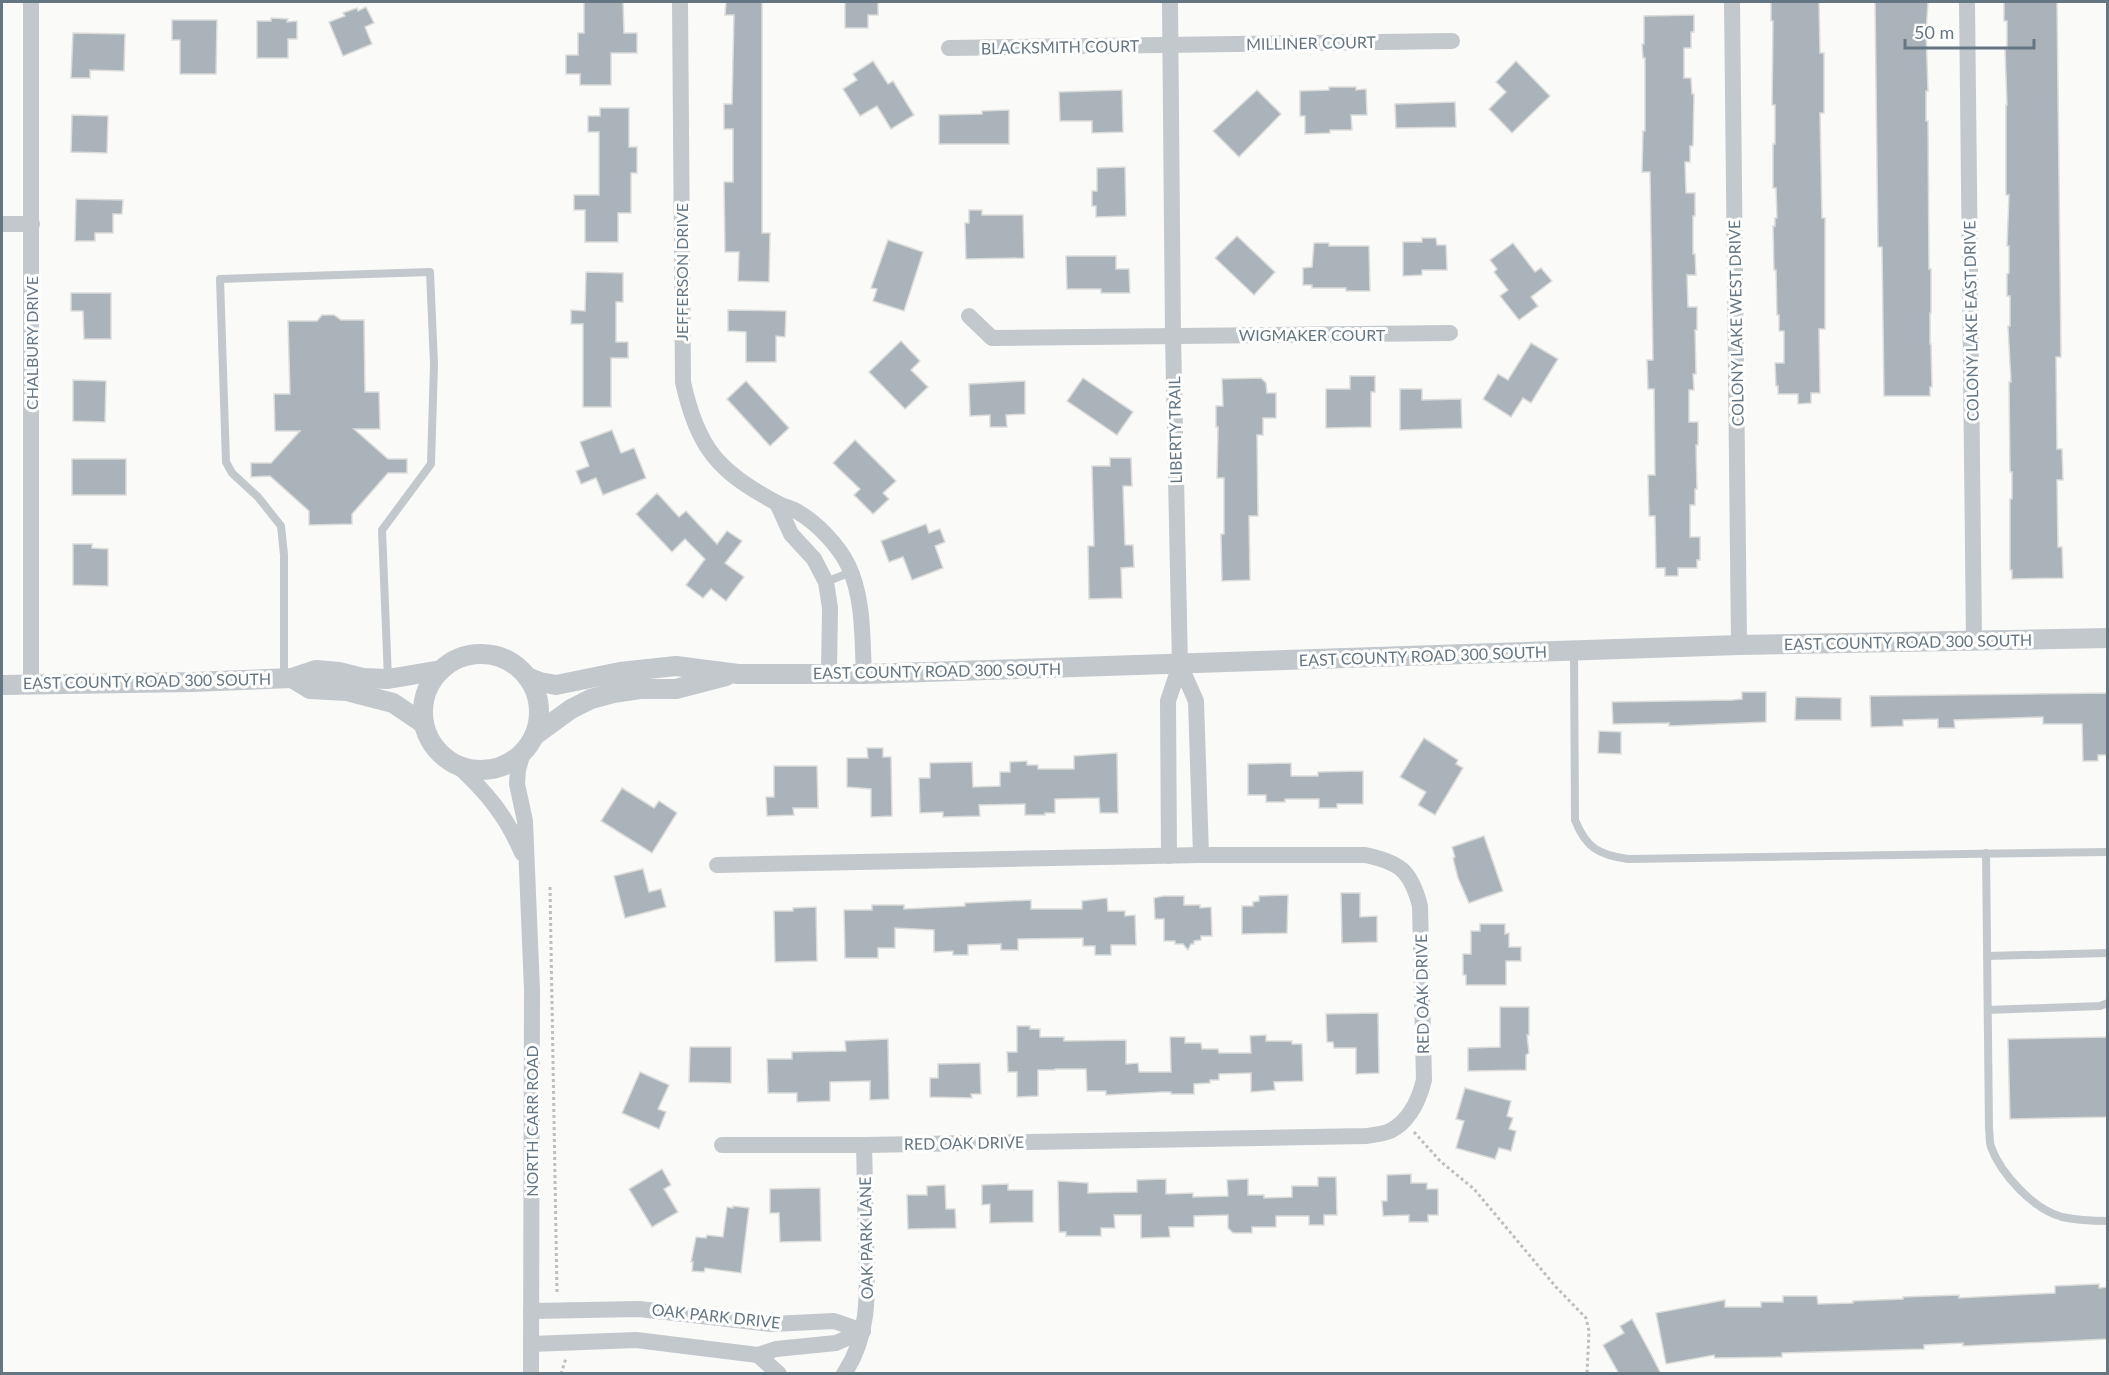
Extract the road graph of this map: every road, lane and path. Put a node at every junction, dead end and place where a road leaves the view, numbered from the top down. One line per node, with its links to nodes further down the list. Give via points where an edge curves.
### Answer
1 (31, 2): 10 (street, CHALBURY DRIVE)
2 (680, 2): 14 (street, JEFFERSON DRIVE, via 683,382 694,426 718,462)
3 (1170, 2): 7 (street, LIBERTY TRAIL)
4 (1732, 2): 19 (street, COLONY LAKE WEST DRIVE)
5 (1966, 2): 18 (street, COLONY LAKE EAST DRIVE)
6 (1452, 41): 7 (street, MILLINER COURT)
7 (1170, 46): 8 (street, BLACKSMITH COURT); 13 (street, LIBERTY TRAIL)
8 (949, 48)
9 (2, 224): 10 (street)
10 (32, 224): 29 (street, CHALBURY DRIVE)
11 (969, 316): 13 (street, WIGMAKER COURT, via 992,338)
12 (1450, 333): 13 (street, WIGMAKER COURT)
13 (1173, 336): 21 (street, LIBERTY TRAIL)
14 (777, 503): 15 (street, JEFFERSON DRIVE, via 817,525); 16 (street, via 791,534 814,559)
15 (851, 572): 16 (lane); 25 (street, JEFFERSON DRIVE, via 862,623)
16 (826, 582): 23 (street, via 830,608)
17 (2108, 638): 18 (street, EAST COUNTY ROAD 300 SOUTH)
18 (1974, 640): 19 (street, EAST COUNTY ROAD 300 SOUTH)
19 (1739, 645): 20 (street, EAST COUNTY ROAD 300 SOUTH)
20 (1574, 651): 21 (street, EAST COUNTY ROAD 300 SOUTH); 35 (lane, via 1575,820 1591,847 1628,859)
21 (1180, 665): 25 (street, EAST COUNTY ROAD 300 SOUTH); 36 (street, LIBERTY TRAIL, via 1196,701); 37 (street, via 1168,701)
22 (441, 670): 26 (street, via 469,655 485,654 508,662); 28 (street, EAST COUNTY ROAD 300 SOUTH); 31 (street, via 429,685 423,705)
23 (829, 673): 24 (street, EAST COUNTY ROAD 300 SOUTH); 25 (street, EAST COUNTY ROAD 300 SOUTH)
24 (738, 674): 26 (street, EAST COUNTY ROAD 300 SOUTH, via 676,666 556,685); 32 (street, EAST COUNTY ROAD 300 SOUTH, via 676,689 640,689 591,699 571,709)
25 (864, 674)
26 (526, 676): 32 (street, via 538,705 538,721)
27 (288, 678): 28 (street, EAST COUNTY ROAD 300 SOUTH, via 316,670); 28 (lane, via 280,526 226,462 220,279 430,272 435,364 431,464 382,530); 29 (street, EAST COUNTY ROAD 300 SOUTH); 31 (street, EAST COUNTY ROAD 300 SOUTH, via 310,689 347,691 393,703)
28 (388, 679)
29 (31, 684): 30 (street, EAST COUNTY ROAD 300 SOUTH)
30 (2, 685)
31 (424, 724): 33 (street, via 430,741)
32 (529, 744): 33 (street, via 509,763 492,769); 39 (street, NORTH CARR ROAD, via 518,770 517,784 525,821)
33 (456, 765): 39 (street, NORTH CARR ROAD, via 492,799 513,832)
34 (2108, 852): 35 (lane)
35 (1986, 853): 42 (lane)
36 (1201, 855): 37 (street, RED OAK DRIVE); 45 (street, RED OAK DRIVE, via 1365,855 1387,859 1403,869 1415,885 1420,906 1424,1080 1419,1101)
37 (1169, 856): 38 (street, RED OAK DRIVE)
38 (717, 865)
39 (527, 868): 49 (street, NORTH CARR ROAD, via 532,990)
40 (550, 887): 50 (path)
41 (2108, 953): 42 (lane)
42 (1987, 956): 44 (lane)
43 (2108, 1003): 44 (lane)
44 (1988, 1010): 48 (lane, via 1991,1147 2018,1188 2034,1202 2060,1216)
45 (1404, 1121): 47 (street, RED OAK DRIVE, via 1390,1131 1366,1136); 59 (path, via 1440,1161 1474,1189 1586,1318)
46 (722, 1145): 47 (street, RED OAK DRIVE)
47 (864, 1145): 51 (street, OAK PARK LANE, via 867,1303)
48 (2108, 1221)
49 (531, 1311): 50 (street, OAK PARK DRIVE); 53 (street, NORTH CARR ROAD)
50 (558, 1311): 51 (street, OAK PARK DRIVE, via 639,1309 771,1324 834,1322)
51 (863, 1331): 54 (street, OAK PARK DRIVE, via 837,1343 776,1349); 58 (street, OAK PARK LANE, via 855,1357)
52 (559, 1343): 53 (street, OAK PARK DRIVE); 54 (street, OAK PARK DRIVE, via 636,1340); 56 (path, via 566,1358)
53 (531, 1344): 55 (street, NORTH CARR ROAD)
54 (758, 1355): 57 (street)
55 (531, 1374)
56 (561, 1374)
57 (779, 1374)
58 (844, 1374)
59 (1587, 1374)

